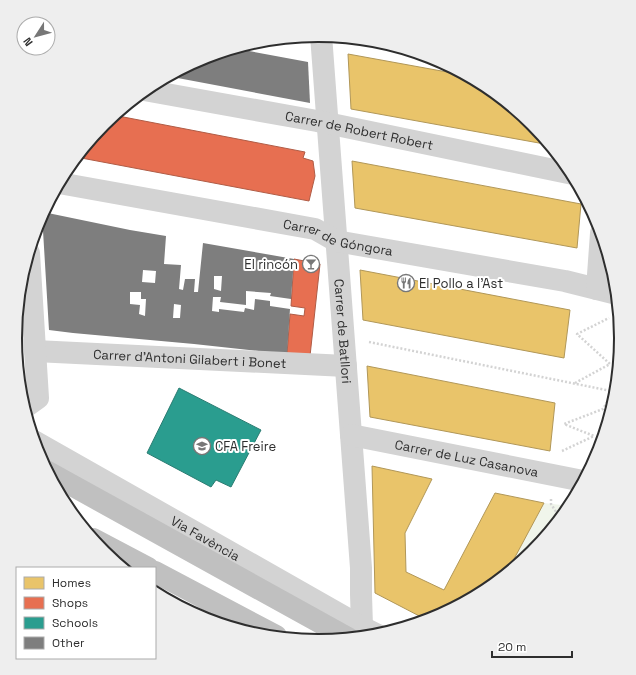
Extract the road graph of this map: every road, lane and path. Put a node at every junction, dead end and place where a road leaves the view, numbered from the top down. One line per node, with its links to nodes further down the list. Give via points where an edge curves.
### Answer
1 (321, 42): 3 (street, Carrer de Batllori)
2 (153, 92): 3 (street, Carrer de Robert Robert)
3 (327, 124): 4 (street, Carrer de Robert Robert); 6 (street, Carrer de Batllori)
4 (563, 172)
5 (65, 184): 6 (street, Carrer de Góngora, via 315,229)
6 (336, 241): 9 (street, Carrer de Góngora, via 566,281); 11 (street, Carrer de Batllori)
7 (604, 260): 9 (street)
8 (29, 273): 12 (street)
9 (607, 292)
10 (612, 317): 14 (path, via 577,334 610,364)
11 (343, 336): 13 (street, Carrer de Batllori); 14 (path)
12 (35, 351): 13 (street, Carrer d'Antoni Gilabert i Bonet); 16 (street, via 38,398)
13 (346, 366): 18 (street, Carrer de Batllori)
14 (575, 384): 15 (path)
15 (609, 391)
16 (30, 404)
17 (606, 404): 20 (path, via 603,409 564,424 594,436)
18 (351, 435): 22 (street, Carrer de Luz Casanova); 27 (street, Carrer de Batllori)
19 (43, 446): 28 (street, Via Favència)
20 (557, 454)
21 (58, 477): 29 (highway)
22 (577, 480)
23 (110, 548): 24 (highway)
24 (146, 567)
25 (156, 573): 26 (highway)
26 (261, 628)
27 (363, 630)
28 (359, 631)
29 (359, 631)

